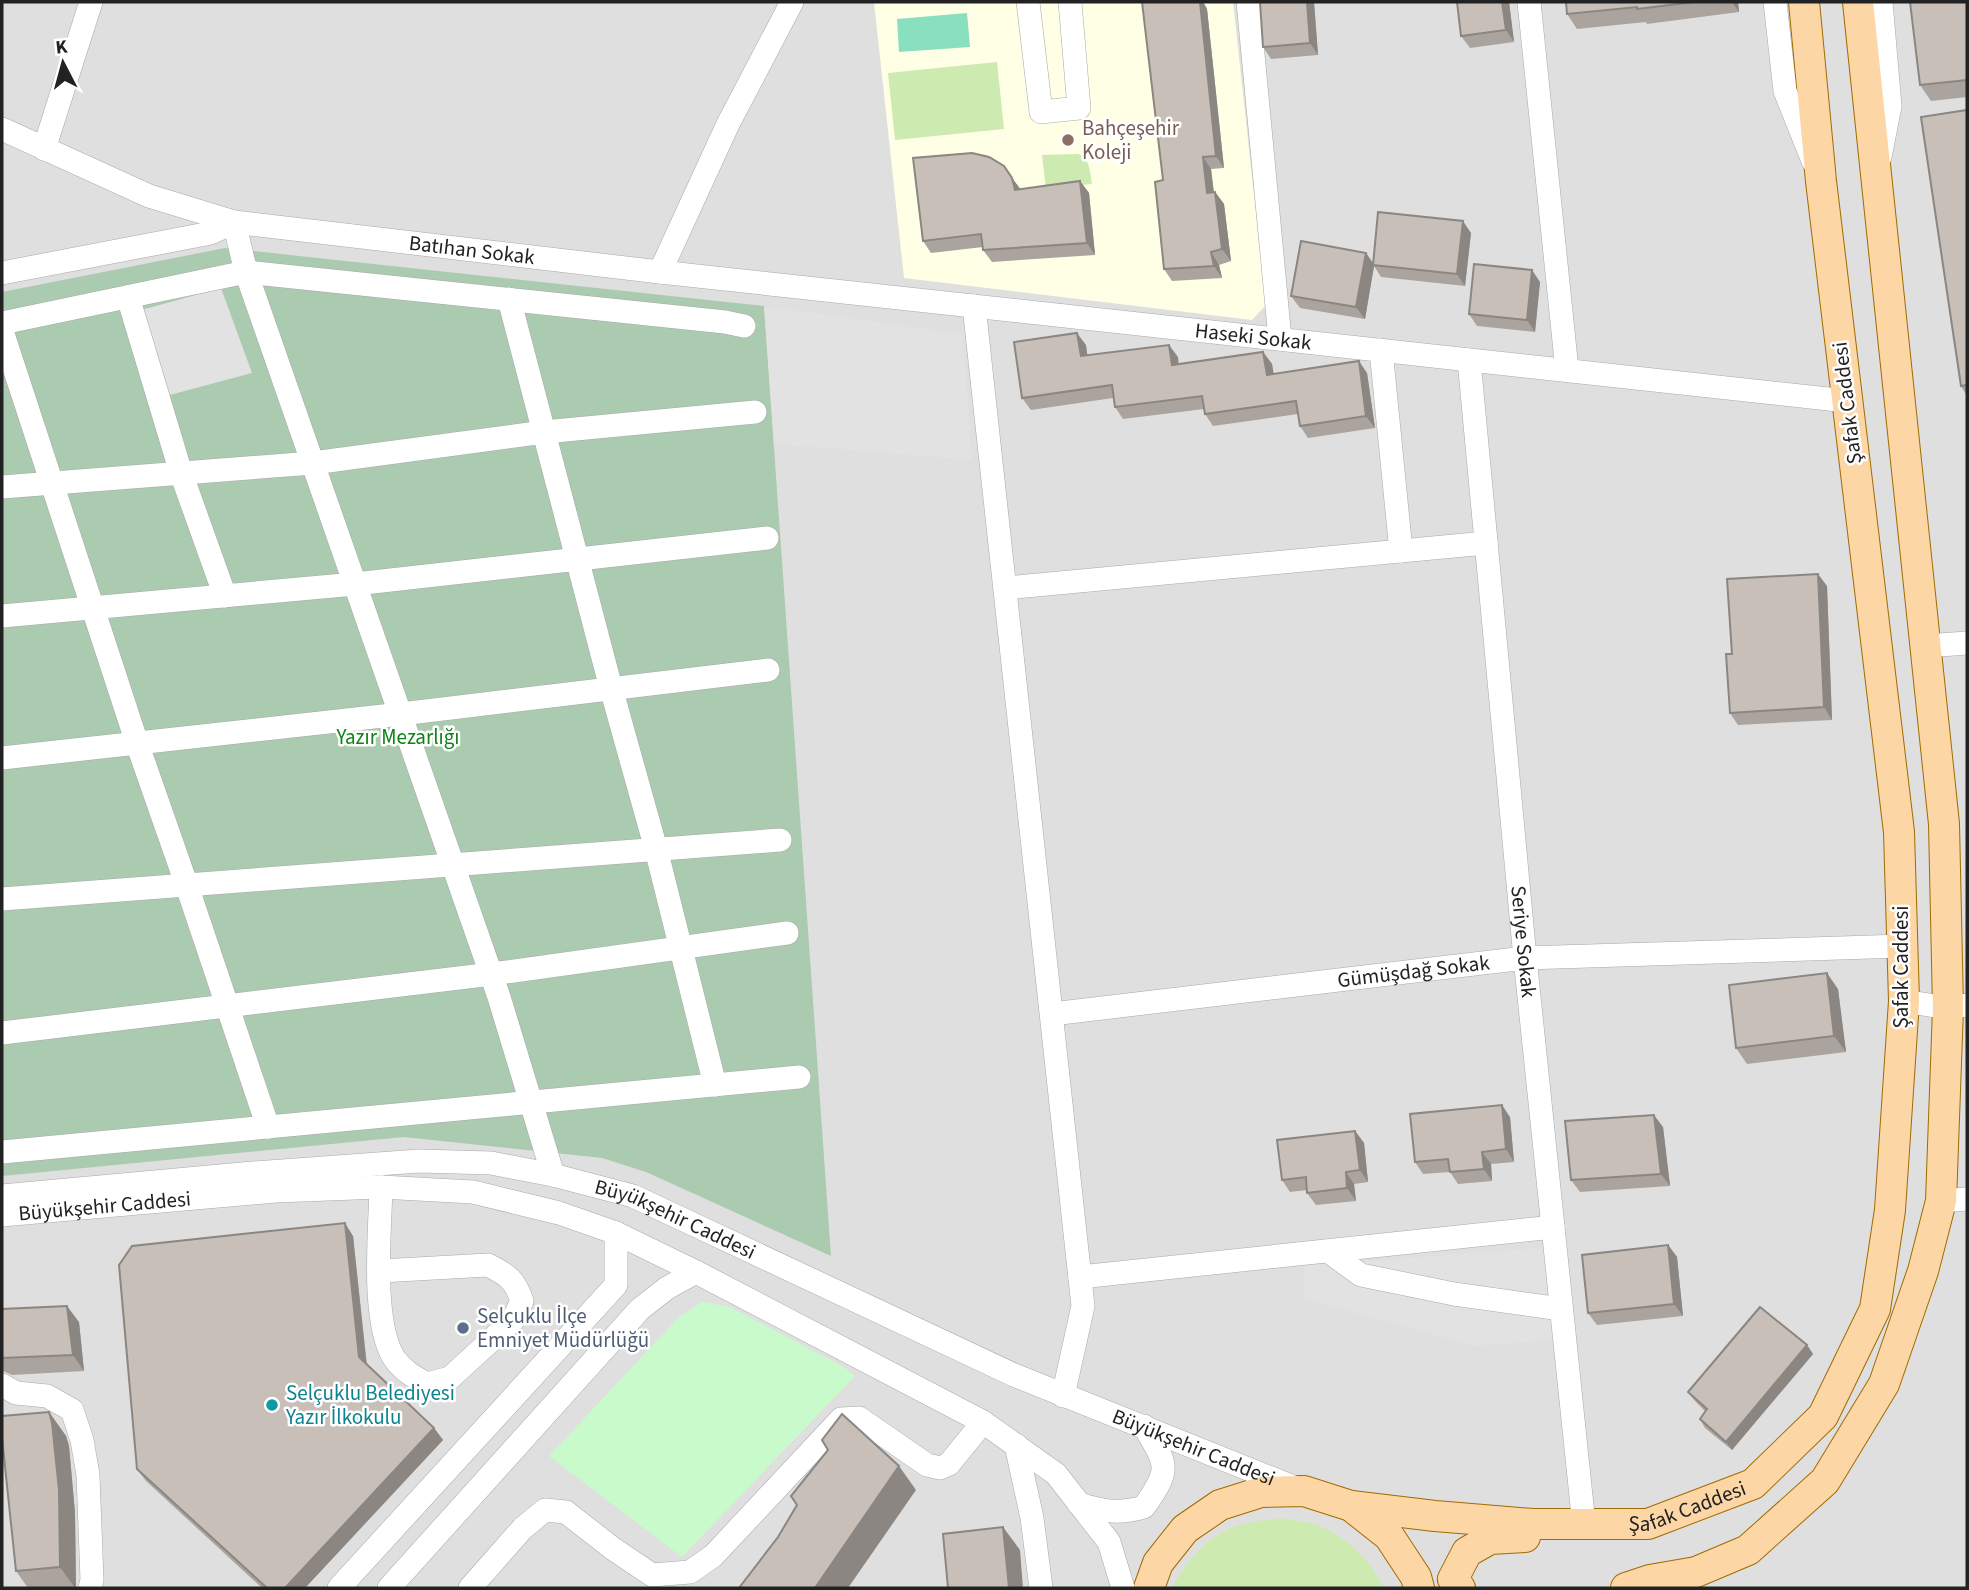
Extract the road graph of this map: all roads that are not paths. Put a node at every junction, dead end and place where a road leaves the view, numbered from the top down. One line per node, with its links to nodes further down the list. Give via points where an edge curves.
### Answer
1 (90, 2): 12 (street)
2 (792, 2): 17 (street, via 728,124)
3 (1028, 2): 4 (street, via 1041,112 1079,107)
4 (1070, 2)
5 (1248, 2): 25 (street)
6 (1529, 2): 28 (street)
7 (1775, 2): 13 (street, via 1785,91)
8 (1804, 2): 13 (main road, Şafak Caddesi)
9 (1858, 2): 14 (main road)
10 (1881, 2): 14 (street, via 1890,106)
11 (2, 129): 12 (street, Batıhan Sokak)
12 (44, 149): 15 (street, Batıhan Sokak, via 149,196)
13 (1821, 181): 29 (main road, Şafak Caddesi)
14 (1876, 181): 46 (main road)
15 (234, 222): 16 (street); 17 (street, Batıhan Sokak); 18 (street, via 211,233)
16 (246, 272): 19 (street); 20 (street); 32 (street)
17 (660, 272): 21 (street, Haseki Sokak)
18 (2, 273)
19 (128, 297): 22 (street); 33 (street)
20 (509, 299): 23 (street); 31 (street)
21 (975, 306): 25 (street, Haseki Sokak); 41 (street)
22 (2, 323)
23 (744, 326)
24 (2, 331): 34 (street)
25 (1280, 339): 26 (street, Haseki Sokak)
26 (1381, 350): 27 (street, Haseki Sokak); 38 (street)
27 (1469, 360): 28 (street, Haseki Sokak); 37 (street, Seriye Sokak)
28 (1567, 370): 29 (street, Haseki Sokak)
29 (1847, 401): 60 (main road, Şafak Caddesi, via 1899,832)
30 (755, 412): 31 (street)
31 (544, 432): 32 (street); 39 (street)
32 (313, 463): 33 (street); 40 (street)
33 (181, 472): 34 (street); 42 (street)
34 (53, 482): 35 (street); 43 (street)
35 (2, 487)
36 (767, 538): 39 (street)
37 (1486, 543): 38 (street); 62 (street, Seriye Sokak)
38 (1401, 551): 41 (street)
39 (578, 559): 40 (street); 48 (street)
40 (355, 584): 42 (street); 49 (street)
41 (1006, 588): 67 (street)
42 (225, 596): 43 (street)
43 (93, 609): 44 (street); 50 (street)
44 (2, 616)
45 (1967, 643): 46 (street)
46 (1926, 646): 56 (main road, via 1944,824)
47 (768, 670): 48 (street)
48 (611, 688): 49 (street); 53 (street)
49 (401, 714): 50 (street); 54 (street)
50 (137, 743): 51 (street); 55 (street)
51 (2, 758)
52 (780, 841): 53 (street)
53 (656, 849): 54 (street); 61 (street)
54 (453, 864): 55 (street); 63 (street)
55 (187, 886): 57 (street); 65 (street)
56 (1945, 889): 58 (main road); 66 (main road)
57 (2, 899)
58 (1967, 915)
59 (787, 933): 61 (street)
60 (1902, 946): 62 (street, Gümüşdağ Sokak); 64 (main road, Şafak Caddesi)
61 (681, 948): 63 (street); 70 (street)
62 (1525, 958): 67 (street, Gümüşdağ Sokak); 81 (street, Seriye Sokak)
63 (492, 974): 65 (street); 71 (street)
64 (1904, 1001): 66 (street); 98 (main road, Şafak Caddesi, via 1890,1210 1875,1309 1823,1416 1753,1484 1648,1524)
65 (228, 1006): 68 (street); 73 (street)
66 (1958, 1006): 75 (main road)
67 (1052, 1014): 86 (street)
68 (2, 1033)
69 (799, 1077): 70 (street)
70 (715, 1085): 71 (street)
71 (530, 1102): 73 (street); 76 (street)
72 (1967, 1117): 75 (main road)
73 (268, 1127): 74 (street)
74 (2, 1152)
75 (1943, 1161): 79 (main road)
76 (553, 1175): 78 (street, Büyükşehir Caddesi, via 491,1164 419,1161); 91 (street, Büyükşehir Caddesi, via 633,1196)
77 (381, 1187): 80 (street, Büyükşehir Caddesi, via 276,1191); 82 (street, Büyükşehir Caddesi, via 473,1192 559,1213); 84 (street)
78 (2, 1196)
79 (1954, 1200): 99 (main road, via 1923,1271 1884,1384 1825,1480 1748,1550)
80 (2, 1215)
81 (1553, 1227): 83 (street); 89 (street, Seriye Sokak)
82 (616, 1233): 85 (street, Büyükşehir Caddesi); 87 (street)
83 (1328, 1251): 86 (street); 89 (street, via 1361,1275)
84 (380, 1271): 84 (street, via 488,1265 516,1284 522,1301 513,1320 450,1378 427,1384 409,1375 394,1357 381,1324)
85 (696, 1272): 88 (street); 92 (street, Büyükşehir Caddesi)
86 (1080, 1277): 91 (street, via 1083,1306)
87 (616, 1285): 88 (street); 102 (street)
88 (640, 1309): 103 (street)
89 (1561, 1309): 98 (street, Seriye Sokak)
90 (2, 1385): 101 (street, via 16,1393 47,1396 72,1410 88,1475)
91 (1063, 1396): 93 (street, Büyükşehir Caddesi)
92 (983, 1422): 94 (street, Büyükşehir Caddesi); 104 (street, via 949,1464 940,1468 927,1465 859,1418 841,1419 713,1556 690,1572 652,1575 566,1512 545,1510)
93 (1144, 1426): 95 (street, Büyükşehir Caddesi); 96 (street, via 1161,1456 1164,1476 1144,1507 1105,1512)
94 (1016, 1445): 96 (street, Büyükşehir Caddesi, via 1056,1474); 105 (street)
95 (1304, 1491): 97 (main road); 107 (main road, via 1261,1492 1220,1505 1185,1529 1158,1563)
96 (1079, 1504): 106 (street, Büyükşehir Caddesi, via 1109,1542)
97 (1350, 1506): 98 (main road, Şafak Caddesi); 108 (main road, via 1390,1536)
98 (1584, 1525): 109 (main road, via 1537,1537 1490,1539 1467,1552 1454,1579)
99 (1700, 1580): 100 (main road)
100 (1634, 1586): 110 (main road)
101 (90, 1588)
102 (339, 1588)
103 (390, 1588)
104 (470, 1588)
105 (1041, 1588)
106 (1123, 1588)
107 (1149, 1588)
108 (1419, 1588)
109 (1460, 1588)
110 (1603, 1588)

